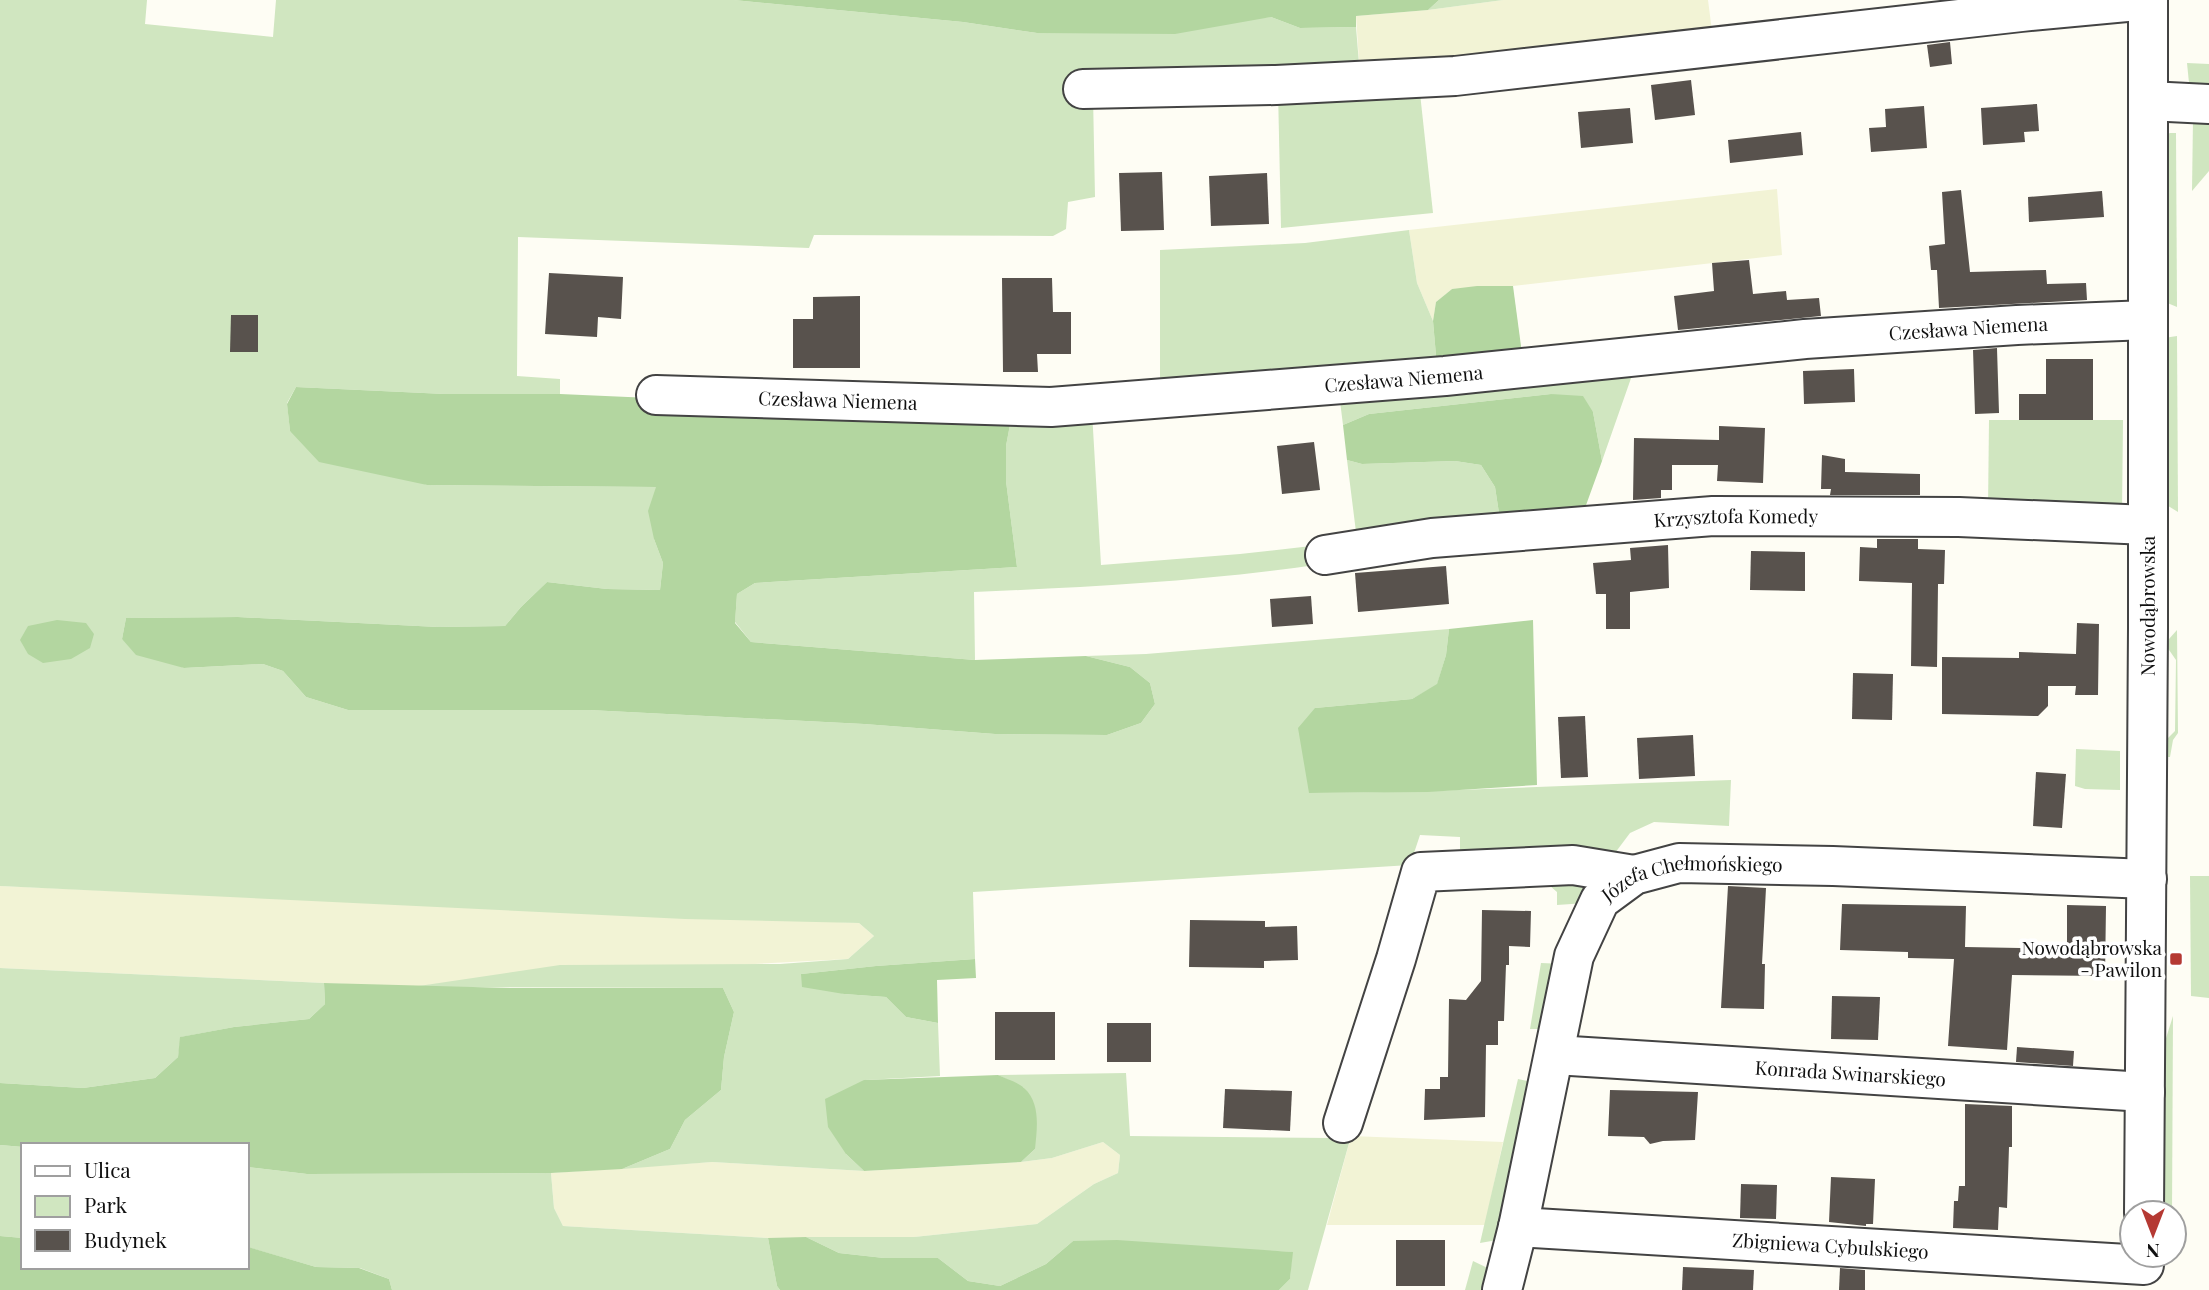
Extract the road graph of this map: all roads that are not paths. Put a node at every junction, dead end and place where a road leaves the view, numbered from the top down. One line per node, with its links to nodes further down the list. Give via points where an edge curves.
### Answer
1 (2148, 0): 2 (street, via 1455,76); 3 (street, Nowodąbrowska)
2 (1083, 89)
3 (2148, 101): 4 (street); 5 (street, Nowodąbrowska)
4 (2209, 104)
5 (2148, 320): 6 (street, Czesława Niemena, via 1805,339 1445,376 1051,407); 7 (street, Nowodąbrowska)
6 (656, 396)
7 (2148, 525): 8 (street, Krzysztofa Komedy, via 1959,517 1713,516 1432,538); 10 (street, Nowodąbrowska)
8 (1325, 555)
9 (1634, 875): 10 (street, Józefa Chełmońskiego, via 1679,863); 11 (street, Józefa Chełmońskiego, via 1600,900 1574,956); 13 (street, via 1573,865 1421,872)
10 (2147, 878): 12 (street, Nowodąbrowska)
11 (1555, 1055): 12 (street, Konrada Swinarskiego); 15 (street, Józefa Chełmońskiego)
12 (2145, 1093): 14 (street, Nowodąbrowska)
13 (1343, 1122)
14 (2144, 1199)
15 (1518, 1227): 16 (street, Zbigniewa Cybulskiego); 17 (street, Józefa Chełmońskiego)
16 (2144, 1270)
17 (1503, 1290)

